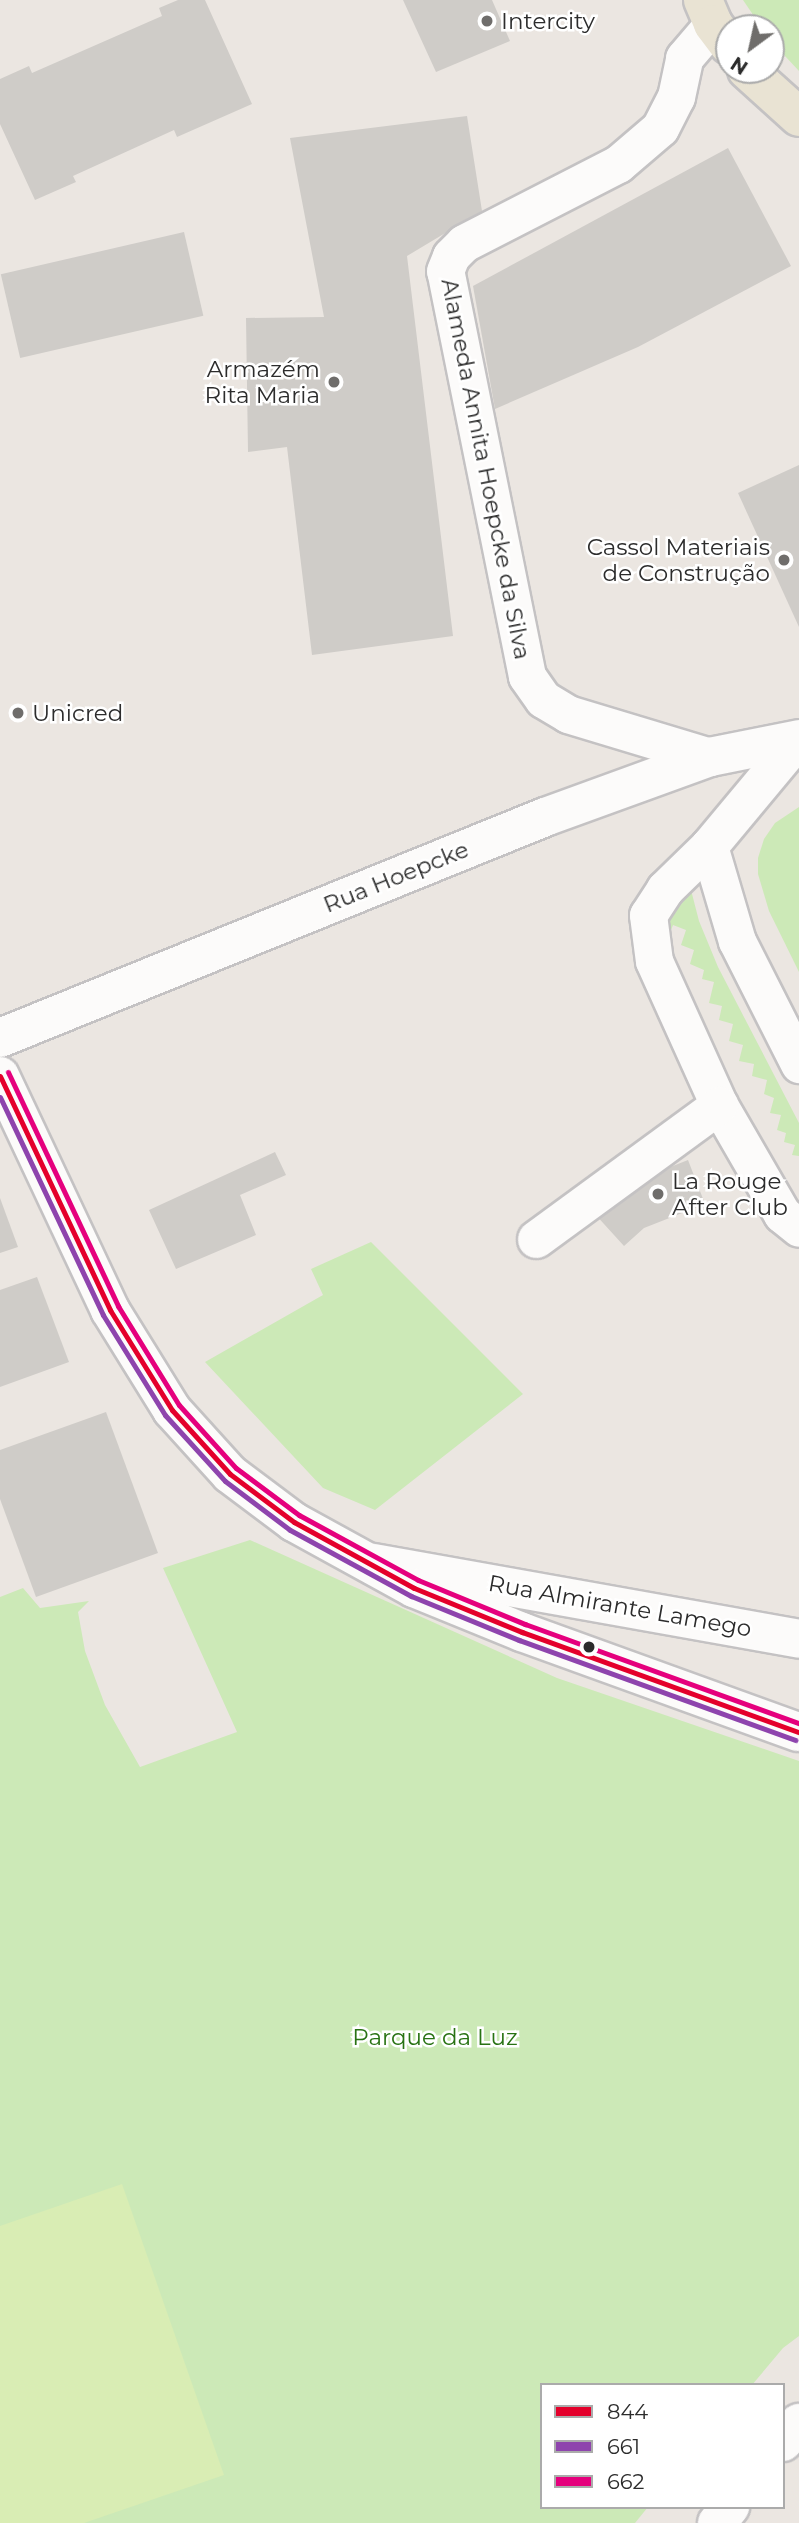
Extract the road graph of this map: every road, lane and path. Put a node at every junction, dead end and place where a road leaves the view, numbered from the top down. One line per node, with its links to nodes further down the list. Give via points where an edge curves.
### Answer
1 (715, 23): 5 (street, Alameda Annita Hoepcke da Silva, via 684,58 676,96 660,128 618,164 464,243 445,271 527,676 543,699 568,714)
2 (762, 84): 3 (main road)
3 (799, 117)
4 (799, 739): 5 (main road, Rua Hoepcke); 6 (street)
5 (710, 757): 7 (main road, Rua Hoepcke, via 545,817)
6 (709, 846): 8 (street, via 737,941); 10 (street, via 665,889 648,915 654,961)
7 (0, 1038)
8 (799, 1063)
9 (0, 1076): 13 (main road, via 110,1310 172,1410 230,1474 294,1522)
10 (719, 1105): 11 (street, via 782,1214); 12 (street)
11 (799, 1228)
12 (536, 1239)
13 (359, 1560): 14 (main road, Rua Almirante Lamego); 15 (main road, via 522,1632)
14 (799, 1639)
15 (799, 1732)
16 (799, 2423): 17 (main road)
17 (785, 2440)
18 (728, 2509): 19 (main road)
19 (717, 2523)

